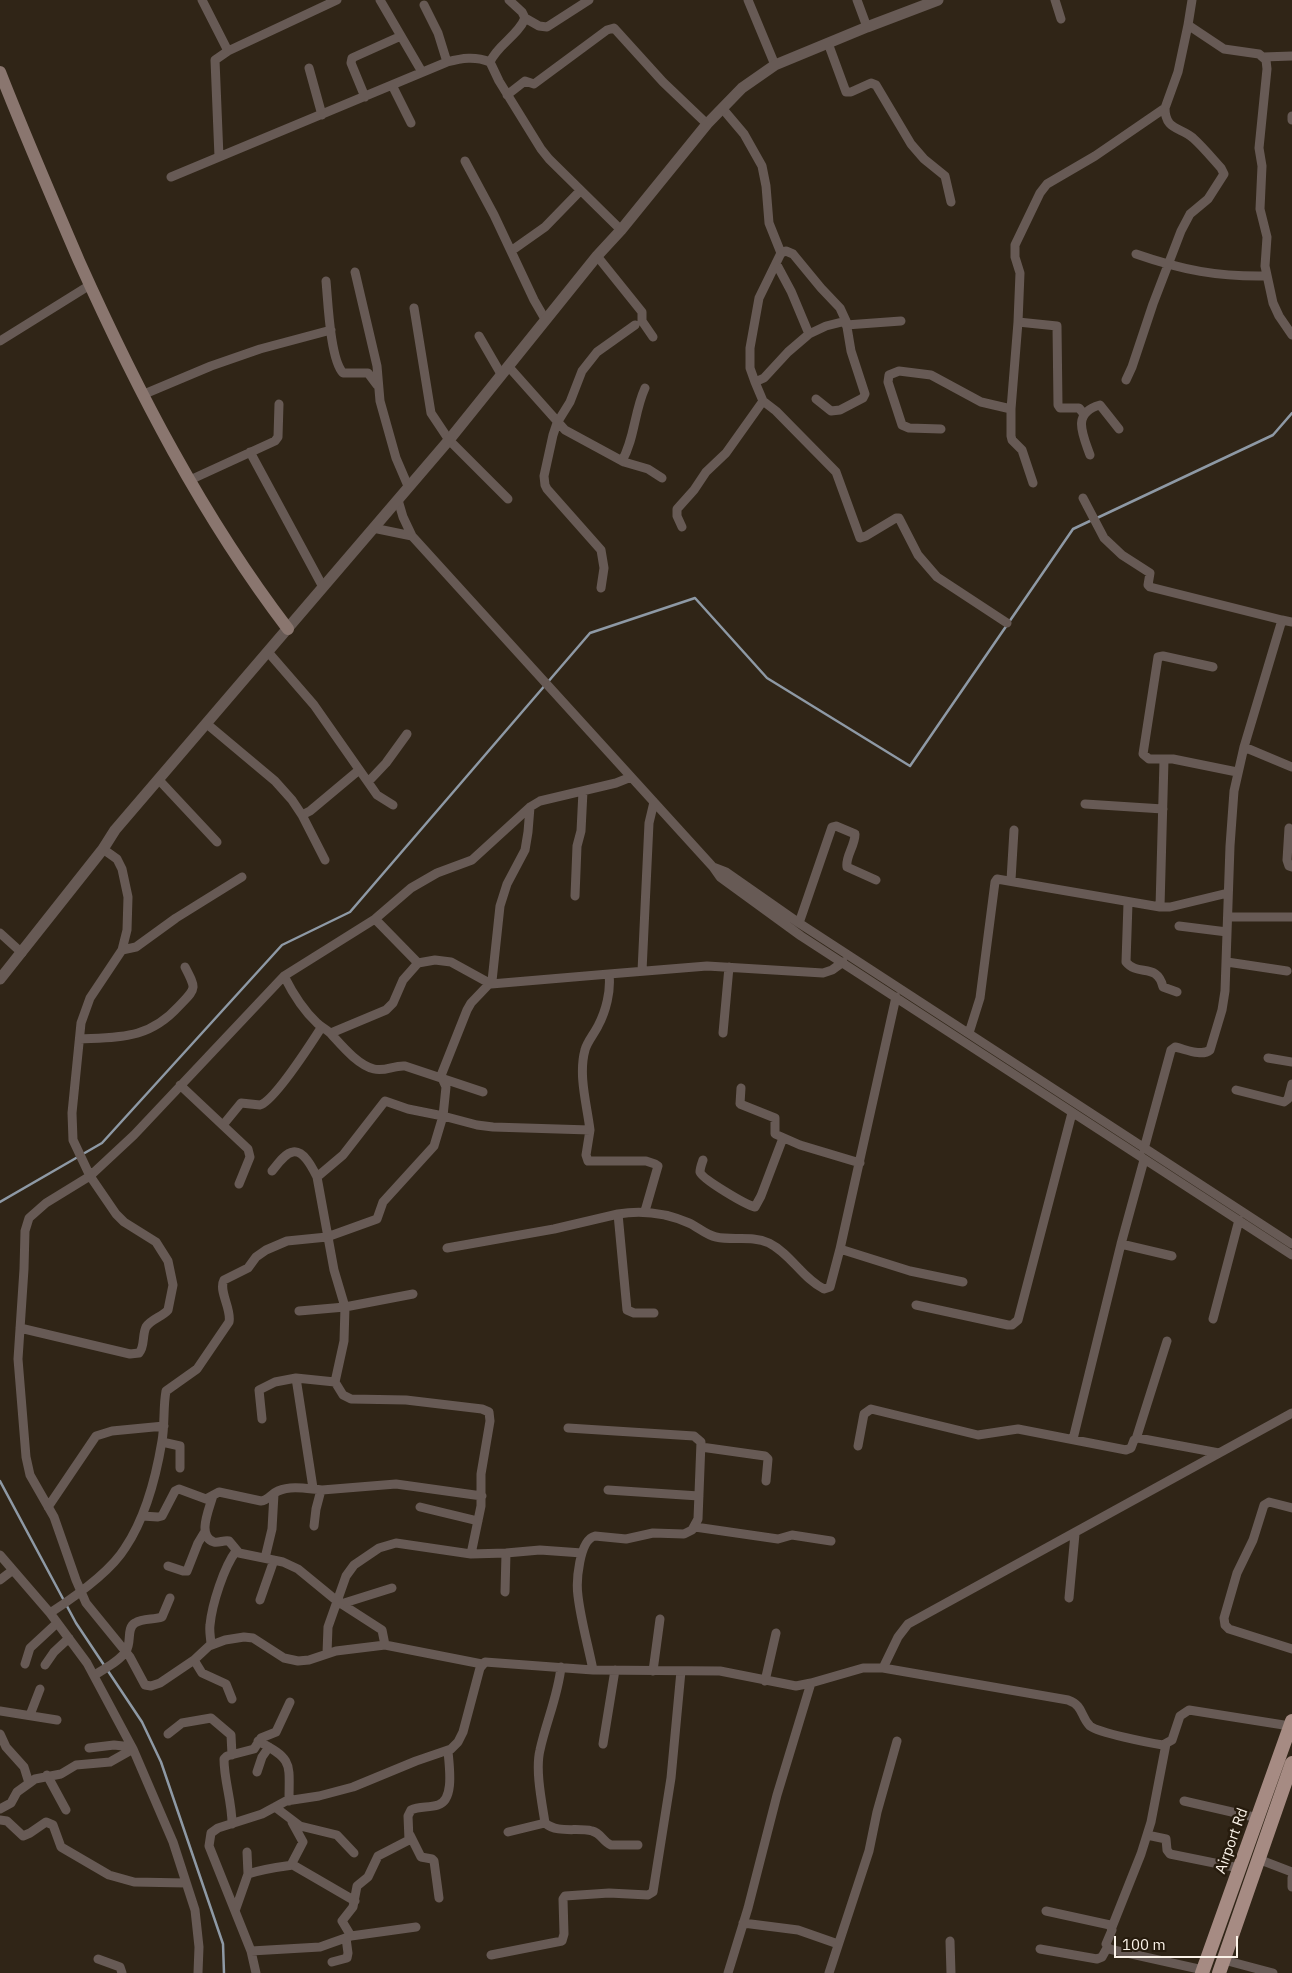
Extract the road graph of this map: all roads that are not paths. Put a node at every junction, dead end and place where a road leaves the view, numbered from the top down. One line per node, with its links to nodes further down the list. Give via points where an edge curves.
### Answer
1 (202, 0): 19 (street)
2 (337, 0): 19 (street)
3 (380, 0): 17 (street)
4 (509, 0): 13 (street)
5 (590, 0): 13 (street, via 547,27)
6 (748, 0): 24 (street)
7 (857, 0): 16 (street)
8 (938, 0): 11 (street)
9 (1055, 0): 14 (street)
10 (1192, 0): 15 (street)
11 (919, 4): 16 (street)
12 (424, 5): 22 (street, via 438,33)
13 (525, 18): 23 (street, via 520,28 496,50)
14 (1062, 19)
15 (1188, 25): 21 (street, via 1224,48); 32 (street, via 1178,72)
16 (866, 27): 18 (street)
17 (401, 36): 27 (street); 30 (street, via 352,58 351,63)
18 (828, 43): 24 (street); 42 (street, via 846,92 871,83 876,86 911,144 945,176)
19 (228, 51): 38 (street, via 214,64)
20 (1292, 56): 21 (street)
21 (1263, 57): 51 (street, via 1267,65 1259,140 1262,166 1259,196 1267,237 1264,261)
22 (447, 62): 23 (street, via 472,58); 27 (street)
23 (490, 62): 29 (street)
24 (775, 65): 31 (street, via 742,88)
25 (309, 68): 33 (street)
26 (0, 72): 53 (main road, via 31,152)
27 (422, 72): 28 (street)
28 (392, 86): 30 (street); 36 (street)
29 (507, 95): 37 (street, via 525,81 534,84 614,28); 41 (street, via 541,149)
30 (365, 97): 33 (street)
31 (722, 108): 37 (street); 45 (street, via 744,134 762,166 769,223)
32 (1165, 108): 49 (street, via 1170,124 1193,138 1224,174 1208,199 1190,214); 57 (street, via 1042,188 1015,245 1020,273)
33 (322, 115): 38 (street)
34 (1292, 116): 35 (street)
35 (1292, 120)
36 (411, 123)
37 (707, 124): 43 (street)
38 (219, 157): 40 (street)
39 (465, 161): 44 (street)
40 (171, 177)
41 (580, 190): 43 (street); 44 (street, via 545,227)
42 (951, 202)
43 (621, 230): 47 (street)
44 (511, 251): 55 (street)
45 (781, 253): 48 (street); 58 (street, via 789,251 793,254 835,300)
46 (1136, 254): 49 (street)
47 (597, 256): 55 (street); 63 (street, via 642,312 642,321)
48 (776, 264): 61 (street); 68 (street, via 757,303 750,348 750,368)
49 (1168, 265): 51 (street, via 1225,276); 67 (street)
50 (355, 272): 69 (street, via 377,366)
51 (1267, 276): 64 (street, via 1273,303)
52 (326, 281): 60 (street)
53 (90, 285): 65 (street); 71 (main road)
54 (414, 308): 80 (street, via 430,408)
55 (545, 319): 66 (street)
56 (901, 321): 58 (street)
57 (1018, 322): 75 (street); 76 (street, via 1057,326 1058,405 1060,408 1078,408)
58 (846, 323): 61 (street, via 826,326); 72 (street, via 864,397 831,412)
59 (635, 325): 77 (street, via 590,359)
60 (331, 330): 69 (street, via 341,371 347,374 368,373); 71 (street, via 252,351)
61 (809, 334): 68 (street, via 764,378)
62 (479, 336): 66 (street)
63 (653, 336)
64 (1292, 336)
65 (0, 340)
66 (504, 370): 77 (street); 80 (street)
67 (1126, 380)
68 (755, 382): 73 (street)
69 (377, 385): 87 (street, via 396,458)
70 (645, 388): 83 (street, via 633,423 631,442)
71 (142, 395): 85 (main road)
72 (816, 399)
73 (763, 402): 91 (street, via 726,453 706,472 677,509); 98 (street, via 776,411 836,472 860,538 898,517 918,555 937,577)
74 (279, 404): 81 (street, via 278,437)
75 (1011, 409): 78 (street, via 980,402 931,375 899,371 889,375 888,382 902,425); 86 (street, via 1011,438 1022,450)
76 (1084, 414): 79 (street, via 1100,406); 82 (street, via 1081,428)
77 (558, 423): 83 (street, via 571,434); 95 (street, via 544,476 545,485 600,550 604,568)
78 (941, 429)
79 (1119, 429)
80 (448, 440): 87 (street); 89 (street)
81 (250, 452): 85 (street); 94 (street)
82 (1090, 456)
83 (622, 461): 84 (street, via 648,469)
84 (662, 478)
85 (190, 480): 99 (main road, via 257,588)
86 (1032, 483)
87 (408, 486): 90 (street)
88 (1083, 498): 96 (street, via 1104,538 1122,555 1150,573 1150,587)
89 (508, 499)
90 (398, 500): 92 (street); 93 (street)
91 (682, 527)
92 (373, 528): 93 (street); 94 (street)
93 (412, 536): 109 (street)
94 (323, 587): 99 (street)
95 (601, 588)
96 (1282, 620): 97 (street); 104 (street)
97 (1292, 622)
98 (1006, 623)
99 (288, 629): 100 (street)
100 (268, 652): 102 (street); 107 (street, via 314,705)
101 (1213, 667): 105 (street, via 1158,657 1143,752 1146,758)
102 (207, 724): 110 (street); 118 (street, via 275,781)
103 (407, 734): 111 (street)
104 (1244, 747): 106 (street); 108 (street)
105 (1164, 760): 108 (street); 117 (street)
106 (1292, 767)
107 (359, 770): 111 (street); 118 (street)
108 (1238, 772): 129 (street, via 1231,821)
109 (631, 777): 112 (street); 113 (street)
110 (159, 780): 121 (street); 122 (street, via 115,830)
111 (368, 782): 114 (street, via 377,795)
112 (582, 790): 116 (street, via 545,799); 130 (street)
113 (654, 802): 124 (street); 147 (street, via 649,823)
114 (394, 804)
115 (1085, 804): 117 (street)
116 (530, 807): 135 (street, via 472,860 437,873 410,888); 152 (street, via 525,850 507,884 500,906)
117 (1163, 809): 132 (street)
118 (302, 815): 123 (street)
119 (1289, 828): 125 (street, via 1287,860)
120 (1014, 830): 128 (street)
121 (216, 842)
122 (103, 849): 140 (street, via 117,860 126,885 127,930); 141 (street)
123 (325, 860)
124 (713, 867): 136 (street, via 723,870); 146 (street, via 718,875)
125 (1292, 867)
126 (242, 877): 140 (street, via 136,947)
127 (876, 880): 136 (street, via 847,868 855,834 832,827)
128 (1011, 880): 131 (street); 156 (street, via 1000,878 995,882 980,998)
129 (1228, 893): 132 (street); 133 (street)
130 (575, 896)
131 (1128, 903): 132 (street); 153 (street, via 1126,962 1131,967 1158,975 1163,988)
132 (1160, 907)
133 (1228, 917): 134 (street); 138 (street)
134 (1292, 917)
135 (375, 919): 143 (street); 150 (street)
136 (799, 923): 156 (street)
137 (1179, 926): 138 (street)
138 (1227, 932): 142 (street)
139 (0, 933): 141 (street)
140 (122, 950): 159 (street, via 90,998 81,1023)
141 (22, 953): 151 (street)
142 (1227, 962): 148 (street); 173 (street, via 1222,1010 1210,1050 1206,1054 1175,1047 1171,1050)
143 (418, 963): 152 (street, via 451,962); 157 (street, via 403,980 393,1003 386,1010)
144 (185, 967): 159 (street, via 194,984 193,991 158,1026 120,1037)
145 (729, 967): 146 (street, via 818,973); 147 (street); 158 (street)
146 (836, 967): 154 (street)
147 (642, 971): 149 (street)
148 (1287, 971)
149 (609, 974): 152 (street); 171 (street, via 608,1000 583,1060)
150 (284, 976): 155 (street, via 298,1002); 164 (street)
151 (0, 979)
152 (490, 984): 162 (street, via 467,1010 449,1051)
153 (1177, 992)
154 (896, 997): 168 (street); 176 (street)
155 (321, 1028): 157 (street); 170 (street, via 270,1098 260,1106 241,1103)
156 (969, 1032): 173 (street)
157 (331, 1033): 162 (street, via 369,1068 381,1070 405,1066)
158 (723, 1034)
159 (80, 1039): 178 (street, via 72,1113 73,1140)
160 (1268, 1058): 161 (street)
161 (1292, 1062)
162 (442, 1078): 167 (street); 169 (street, via 446,1087)
163 (1292, 1084): 166 (street, via 1284,1102)
164 (180, 1085): 170 (street); 178 (street, via 134,1135)
165 (741, 1088): 172 (street, via 740,1104 775,1118 774,1134)
166 (1236, 1090)
167 (483, 1092)
168 (1072, 1113): 175 (street); 193 (street, via 1018,1320 1008,1325)
169 (443, 1116): 171 (street, via 493,1127); 179 (street, via 385,1101 343,1155); 184 (street, via 434,1146 383,1202 377,1219)
170 (223, 1125): 180 (street, via 250,1153)
171 (590, 1130): 181 (street, via 588,1161 646,1162 658,1166)
172 (783, 1138): 174 (street, via 755,1207 702,1175); 176 (street)
173 (1144, 1149): 186 (street)
174 (703, 1160)
175 (1144, 1160): 183 (street); 185 (street)
176 (860, 1163): 188 (street)
177 (272, 1171): 179 (street, via 287,1154 298,1152 312,1165)
178 (89, 1172): 198 (street, via 29,1218 25,1231); 198 (street, via 116,1214 156,1242 165,1256 173,1282 168,1310 147,1326 141,1351 135,1354)
179 (317, 1177): 184 (street)
180 (239, 1184)
181 (645, 1212): 182 (street); 188 (street, via 689,1223 714,1236 752,1238 768,1243 824,1290 830,1287)
182 (618, 1214): 187 (street); 196 (street, via 627,1310)
183 (1239, 1220): 189 (street); 197 (street)
184 (327, 1237): 194 (street); 204 (street, via 287,1241 266,1250 248,1268 224,1280 222,1286 230,1316 228,1322 197,1369 166,1391)
185 (1121, 1244): 190 (street); 206 (street)
186 (1292, 1244)
187 (447, 1248)
188 (840, 1249): 191 (street, via 910,1271)
189 (1292, 1255)
190 (1172, 1256)
191 (963, 1282)
192 (413, 1294): 194 (street)
193 (916, 1305)
194 (345, 1307): 195 (street); 201 (street, via 344,1341)
195 (300, 1311)
196 (654, 1313)
197 (1213, 1319)
198 (20, 1328): 220 (street, via 18,1367 26,1457 33,1482)
199 (1167, 1341): 207 (street)
200 (296, 1378): 201 (street); 203 (street, via 275,1382 259,1390); 214 (street)
201 (335, 1382): 218 (street, via 343,1395 351,1399 406,1400 486,1410 490,1416)
202 (1292, 1413): 211 (street)
203 (262, 1419)
204 (164, 1426): 208 (street); 220 (street, via 112,1431 96,1436)
205 (568, 1428): 210 (street, via 694,1436 700,1439)
206 (1073, 1439): 207 (street, via 1126,1450); 209 (street, via 1013,1428 978,1435 871,1409 864,1414)
207 (1136, 1439): 211 (street)
208 (162, 1442): 212 (street, via 180,1446); 223 (street)
209 (858, 1446)
210 (701, 1447): 213 (street, via 766,1456); 219 (street)
211 (1219, 1453): 228 (street)
212 (180, 1468)
213 (766, 1481)
214 (317, 1489): 216 (street, via 286,1489); 218 (street, via 396,1484); 225 (street)
215 (608, 1490): 219 (street)
216 (274, 1494): 217 (street, via 261,1501 219,1492); 235 (street)
217 (213, 1496): 223 (street, via 206,1500 179,1489 162,1516); 227 (street)
218 (482, 1496): 224 (street)
219 (699, 1496): 226 (street)
220 (48, 1507): 241 (street)
221 (420, 1507): 224 (street)
222 (1292, 1508): 253 (street, via 1269,1502 1264,1505 1224,1618 1229,1629)
223 (142, 1516): 241 (street, via 120,1556)
224 (478, 1521): 233 (street)
225 (314, 1526)
226 (695, 1527): 229 (street, via 778,1539 792,1535); 232 (street, via 684,1534 653,1533 626,1539 595,1536 587,1540)
227 (204, 1533): 230 (street, via 216,1543 229,1542); 236 (street, via 188,1570)
228 (1075, 1534): 243 (street); 261 (street, via 908,1624)
229 (831, 1540)
230 (236, 1550): 235 (street); 251 (street, via 228,1562 212,1613)
231 (506, 1553): 232 (street, via 540,1550); 233 (street); 240 (street)
232 (582, 1553): 262 (street, via 578,1596)
233 (471, 1554): 245 (street, via 385,1544 354,1565 346,1576)
234 (0, 1555): 237 (street)
235 (270, 1559): 244 (street); 245 (street, via 298,1569)
236 (168, 1566)
237 (13, 1570): 238 (street); 246 (street)
238 (0, 1580)
239 (392, 1588): 245 (street)
240 (505, 1592)
241 (78, 1593): 246 (street); 255 (street)
242 (170, 1598): 255 (street, via 162,1617 132,1625 130,1645)
243 (1069, 1598)
244 (260, 1600)
245 (339, 1603): 252 (street, via 382,1630); 254 (street, via 328,1627)
246 (52, 1612): 248 (street)
247 (660, 1619): 264 (street)
248 (57, 1622): 250 (street); 257 (street, via 30,1648)
249 (776, 1633): 267 (street)
250 (69, 1638): 259 (street); 266 (street)
251 (211, 1645): 254 (street, via 249,1637 292,1660 303,1661); 256 (street)
252 (385, 1645): 254 (street); 258 (street)
253 (1292, 1649)
254 (327, 1653)
255 (122, 1656): 256 (street, via 133,1663 147,1686 160,1683); 266 (street)
256 (194, 1660): 270 (street, via 202,1673 226,1684)
257 (24, 1664)
258 (482, 1664): 260 (street); 285 (street, via 463,1732 456,1745)
259 (45, 1665)
260 (561, 1667): 262 (street); 299 (street, via 556,1698 540,1751)
261 (883, 1668): 268 (street, via 863,1668); 281 (street, via 1068,1700 1080,1707 1087,1722 1097,1730)
262 (594, 1670): 263 (street)
263 (615, 1670): 264 (street); 280 (street)
264 (653, 1671): 265 (street)
265 (681, 1671): 267 (street, via 720,1671); 328 (street, via 671,1778 653,1892 648,1895 567,1896 563,1899 562,1941)
266 (99, 1672): 284 (street)
267 (765, 1681): 268 (street, via 796,1686)
268 (811, 1684): 319 (street, via 776,1795)
269 (40, 1689): 273 (street)
270 (232, 1699)
271 (290, 1702): 278 (street, via 278,1730)
272 (0, 1711): 273 (street)
273 (30, 1715): 274 (street)
274 (57, 1720)
275 (1291, 1723): 281 (street, via 1190,1710 1182,1714 1172,1740); 296 (main road, Airport Rd)
276 (0, 1734): 290 (street, via 6,1747 24,1767)
277 (168, 1734): 286 (street, via 182,1723 211,1718 231,1735)
278 (258, 1741): 282 (street); 286 (street, via 254,1749)
279 (897, 1741): 324 (street, via 869,1851)
280 (603, 1744)
281 (1166, 1744): 303 (street)
282 (269, 1747): 288 (street); 291 (street, via 282,1755 287,1763)
283 (90, 1748): 284 (street, via 114,1745)
284 (133, 1748): 289 (street, via 110,1762 76,1766 61,1774); 313 (street, via 173,1842)
285 (448, 1751): 291 (street, via 353,1787); 302 (street, via 448,1796 444,1803 411,1810 408,1816)
286 (232, 1755): 300 (street, via 224,1760)
287 (1292, 1763): 307 (main road)
288 (257, 1772)
289 (47, 1776): 290 (street); 295 (street)
290 (29, 1783): 294 (street, via 17,1792 11,1803)
291 (289, 1801): 293 (street)
292 (1184, 1801): 296 (street)
293 (275, 1807): 298 (street); 300 (street)
294 (1, 1808)
295 (66, 1810)
296 (1258, 1818): 309 (main road, Airport Rd)
297 (0, 1820): 313 (street, via 8,1821 23,1836 50,1822 61,1847 120,1880)
298 (291, 1821): 306 (street, via 334,1834); 308 (street, via 303,1842)
299 (545, 1823): 301 (street); 304 (street, via 556,1829 592,1831 611,1845)
300 (232, 1824): 317 (street, via 214,1830 208,1842)
301 (508, 1832)
302 (410, 1835): 315 (street, via 421,1858 434,1861); 316 (street, via 408,1842 378,1856 368,1877 357,1886)
303 (1147, 1835): 309 (street, via 1166,1839 1168,1853 1172,1855); 321 (street)
304 (638, 1845)
305 (247, 1852): 311 (street)
306 (354, 1852)
307 (1258, 1859): 310 (street); 331 (main road)
308 (291, 1865): 311 (street); 316 (street)
309 (1239, 1868): 332 (main road, Airport Rd)
310 (1292, 1872)
311 (248, 1874): 317 (street)
312 (1292, 1878): 314 (street)
313 (186, 1883): 334 (street, via 198,1932)
314 (1292, 1887)
315 (439, 1898)
316 (355, 1901): 322 (street, via 342,1921)
317 (235, 1911): 327 (street)
318 (1046, 1911): 321 (street, via 1108,1923)
319 (743, 1923): 324 (street, via 798,1930); 336 (street)
320 (416, 1927): 322 (street)
321 (1112, 1927): 325 (street)
322 (349, 1937): 327 (street, via 320,1947); 330 (street, via 347,1958)
323 (950, 1941): 338 (street)
324 (838, 1944): 337 (street)
325 (1107, 1948): 326 (street, via 1102,1958 1097,1959); 332 (street)
326 (1040, 1949)
327 (251, 1951): 335 (street)
328 (491, 1955)
329 (98, 1959): 333 (street, via 120,1967)
330 (332, 1962)
331 (1221, 1966): 339 (street)
332 (1202, 1971)
333 (122, 1973)
334 (198, 1973)
335 (256, 1973)
336 (728, 1973)
337 (829, 1973)
338 (951, 1973)
339 (1273, 1973)

